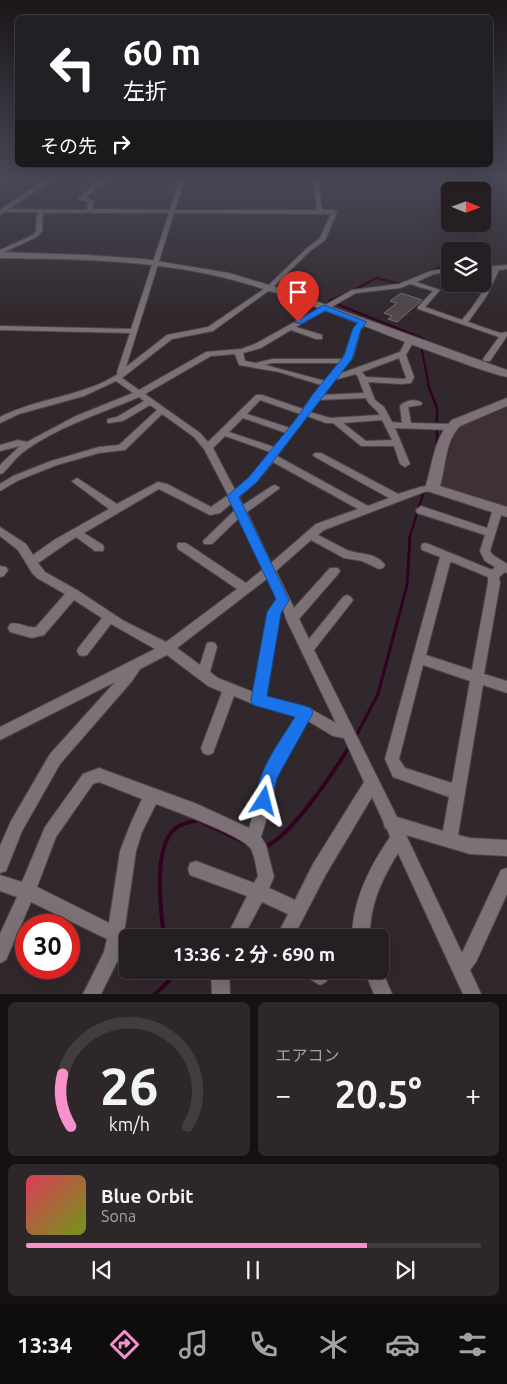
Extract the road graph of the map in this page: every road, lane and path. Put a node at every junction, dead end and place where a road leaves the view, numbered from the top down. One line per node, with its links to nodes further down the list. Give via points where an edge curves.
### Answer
1 (39, 223): 4 (street, via 36,236)
2 (168, 223): 5 (street)
3 (329, 223): 11 (street, via 323,239)
4 (0, 253): 5 (street)
5 (156, 261): 11 (street); 17 (street)
6 (507, 267): 8 (street)
7 (491, 268): 8 (street)
8 (496, 268): 14 (street, via 491,285)
9 (441, 271): 10 (street)
10 (410, 282): 12 (street, via 354,291); 14 (street, via 437,290 420,308)
11 (271, 286): 12 (street); 29 (street, via 210,329 170,337)
12 (327, 306): 13 (street); 15 (street); 26 (street)
13 (363, 322): 24 (street); 27 (street)
14 (463, 323): 18 (street)
15 (289, 327): 19 (street); 21 (street, via 258,346)
16 (0, 328): 17 (street)
17 (133, 331): 29 (street)
18 (505, 334): 23 (street)
19 (319, 337)
20 (408, 344): 22 (street)
21 (238, 351): 25 (street, via 242,363); 31 (street, via 209,354)
22 (402, 355): 28 (street, via 389,358); 28 (street, via 410,377 408,380 401,382)
23 (487, 359)
24 (345, 361): 25 (street, via 272,361); 30 (street)
25 (258, 365): 30 (street)
26 (507, 369)
27 (507, 374)
28 (361, 375): 30 (street); 32 (street)
29 (120, 376): 31 (street); 40 (street, via 81,394 16,412)
30 (329, 381): 33 (street)
31 (138, 394): 34 (street); 49 (street, via 79,418)
32 (369, 395): 33 (street); 43 (street)
33 (315, 398): 38 (street)
34 (149, 402): 37 (street); 41 (street)
35 (507, 402): 45 (street)
36 (418, 403): 44 (street, via 404,406)
37 (162, 410): 51 (street, via 197,435); 57 (street, via 122,448 99,450 54,463)
38 (306, 413): 39 (street, via 259,397); 42 (street); 46 (street)
39 (242, 415): 46 (street); 47 (street)
40 (0, 420)
41 (111, 421)
42 (336, 421): 43 (street); 48 (street, via 364,444)
43 (387, 421): 44 (street); 48 (street)
44 (407, 425): 45 (street)
45 (451, 427): 59 (street)
46 (291, 432): 52 (street)
47 (224, 433): 51 (street); 52 (street)
48 (398, 443): 54 (street)
49 (28, 445): 50 (street, via 18,443); 55 (street)
50 (0, 448)
51 (208, 448): 60 (street)
52 (274, 454): 60 (street, via 253,480); 63 (street)
53 (318, 455): 61 (street)
54 (405, 464)
55 (0, 471)
56 (77, 481): 62 (street)
57 (0, 488)
58 (275, 488): 65 (street)
59 (432, 488): 61 (street); 66 (street)
60 (233, 496): 62 (street, via 211,511 158,485); 65 (street)
61 (397, 498): 63 (street)
62 (116, 509): 68 (street)
63 (366, 509): 70 (street, via 320,527)
64 (420, 510): 69 (street)
65 (241, 511): 71 (street); 79 (street)
66 (502, 511): 69 (street)
67 (0, 530): 76 (street, via 19,543)
68 (76, 532): 74 (street); 76 (street)
69 (490, 533): 78 (street, via 485,552)
70 (310, 536): 77 (street, via 348,556 364,557); 79 (street)
71 (208, 541)
72 (182, 546): 81 (street)
73 (426, 547): 75 (street)
74 (99, 548)
75 (450, 557): 78 (street); 92 (street, via 445,559)
76 (31, 562): 82 (street, via 42,575)
77 (379, 565)
78 (501, 570): 95 (street, via 494,583)
79 (269, 571): 81 (street); 83 (street)
80 (334, 571): 86 (street)
81 (245, 588): 89 (street)
82 (73, 593): 85 (street); 87 (street, via 40,631 32,633)
83 (283, 600): 86 (street); 98 (street, via 274,612)
84 (347, 600): 90 (street)
85 (110, 617): 89 (street); 91 (street)
86 (292, 619): 90 (street)
87 (14, 628)
88 (211, 647): 94 (street)
89 (166, 649): 93 (street); 94 (street)
90 (307, 650): 100 (street)
91 (83, 651)
92 (419, 658): 95 (street); 104 (street, via 393,762 402,774)
93 (135, 664): 101 (street); 111 (street, via 55,759 16,826)
94 (203, 674): 97 (street)
95 (477, 677): 96 (street); 104 (street)
96 (507, 687)
97 (230, 689): 98 (street); 102 (street)
98 (258, 700): 99 (street)
99 (305, 713): 100 (street, via 338,731); 107 (street, via 269,776 267,794)
100 (347, 732): 103 (street)
101 (0, 734)
102 (208, 748)
103 (372, 784): 106 (street); 117 (street)
104 (456, 792): 109 (street)
105 (152, 795): 107 (street); 115 (street, via 102,776 88,779 50,832); 121 (street, via 128,851)
106 (390, 823): 108 (street); 109 (street)
107 (252, 838): 116 (street, via 258,845 266,871)
108 (399, 838): 120 (street, via 387,853 370,892 361,917); 123 (street)
109 (449, 840): 110 (street, via 470,846)
110 (507, 848)
111 (0, 865)
112 (196, 869): 116 (street)
113 (507, 876): 123 (street, via 470,956)
114 (0, 883): 115 (street)
115 (27, 891): 121 (street); 122 (street)
116 (258, 892): 117 (street); 118 (street)
117 (298, 910): 119 (street)
118 (242, 929)
119 (288, 929)
120 (361, 929)
121 (116, 935): 126 (street, via 108,964)
122 (0, 954)
123 (460, 966): 129 (street)
124 (220, 979): 127 (street)
125 (377, 979): 128 (street)
126 (92, 994)
127 (221, 994)
128 (383, 994)
129 (472, 994)

